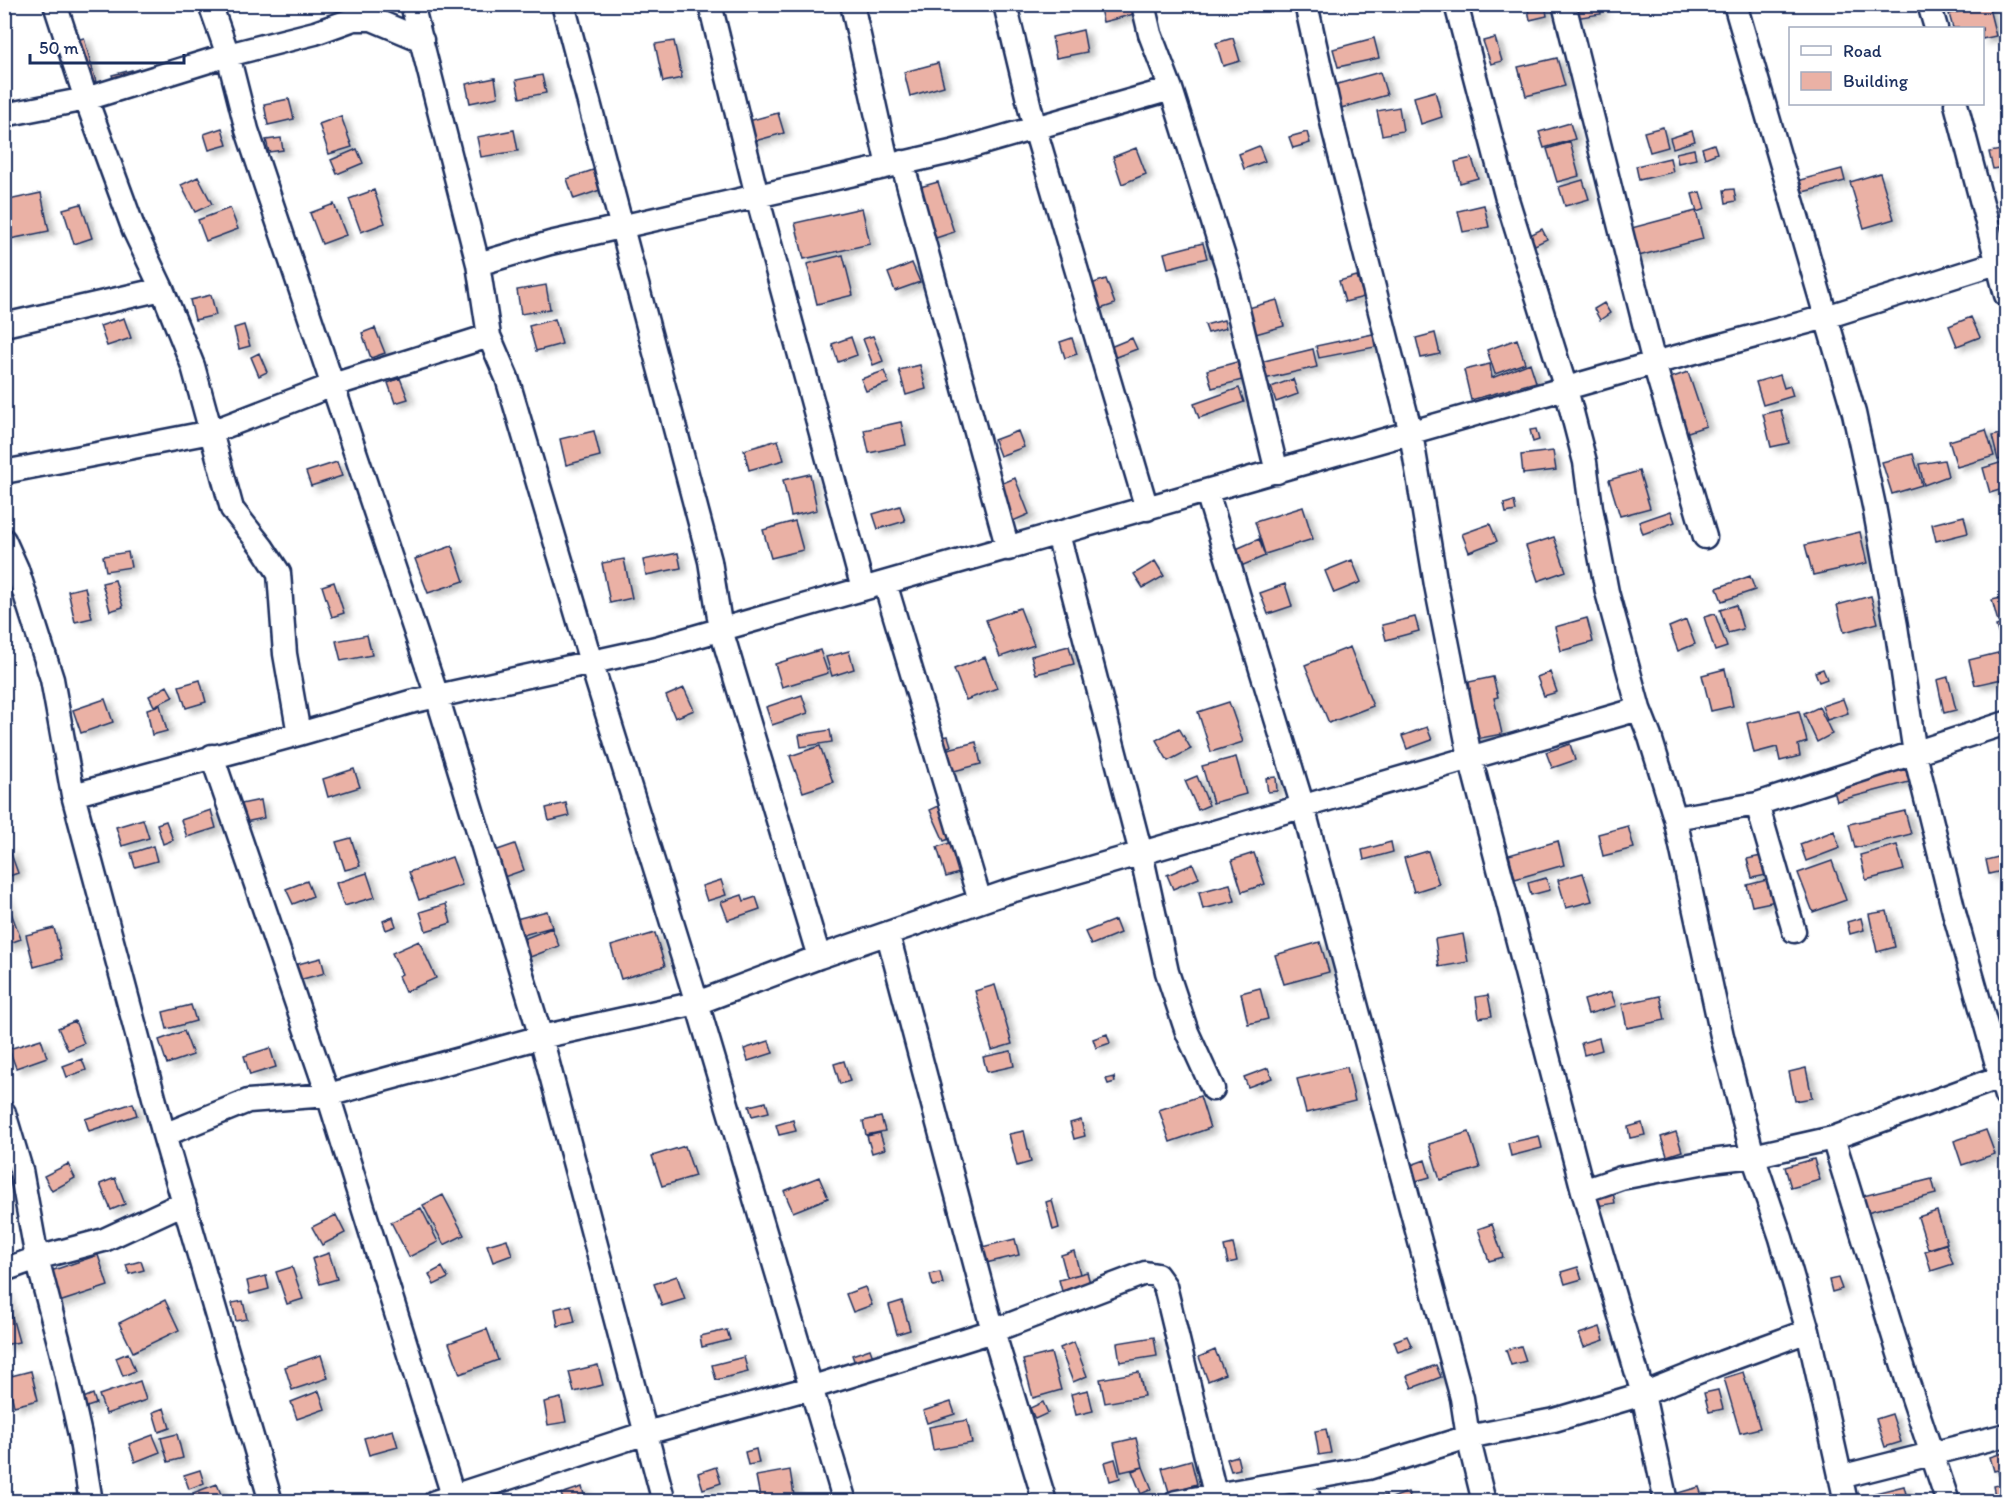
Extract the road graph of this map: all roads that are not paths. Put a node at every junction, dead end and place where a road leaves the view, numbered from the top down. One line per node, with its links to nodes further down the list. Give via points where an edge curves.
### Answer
1 (55, 4): 18 (street)
2 (210, 4): 16 (street)
3 (412, 4): 15 (street)
4 (563, 4): 24 (street)
5 (710, 4): 23 (street)
6 (852, 4): 22 (street)
7 (1005, 4): 21 (street)
8 (1143, 4): 17 (street)
9 (1306, 4): 36 (street)
10 (1456, 4): 34 (street, via 1507,200)
11 (1564, 4): 32 (street)
12 (1735, 4): 29 (street)
13 (1929, 4): 14 (street)
14 (1936, 27)
15 (422, 40): 16 (street, via 372,18 354,19); 26 (street)
16 (228, 55): 18 (street); 33 (street, via 247,130)
17 (1170, 89): 21 (street); 38 (street, via 1229,273)
18 (86, 99): 20 (street); 27 (street, via 134,230)
19 (1956, 105): 25 (street)
20 (4, 115)
21 (1035, 129): 22 (street); 40 (street)
22 (895, 164): 23 (street); 44 (street)
23 (757, 196): 24 (street); 46 (street)
24 (622, 226): 26 (street); 47 (street, via 710,561)
25 (2003, 261): 28 (street); 29 (street)
26 (478, 264): 31 (street)
27 (162, 289): 30 (street); 35 (street, via 193,366)
28 (2007, 295)
29 (1826, 317): 32 (street); 53 (street, via 1854,413 1874,506)
30 (4, 326)
31 (489, 336): 33 (street); 48 (street, via 507,378)
32 (1654, 363): 34 (street); 42 (street)
33 (333, 385): 35 (street); 49 (street)
34 (1566, 389): 36 (street); 50 (street, via 1585,462 1607,592)
35 (211, 432): 37 (street); 52 (street, via 232,509 279,573 285,654)
36 (1411, 433): 38 (street); 55 (street)
37 (4, 472)
38 (1277, 472): 39 (street)
39 (1207, 492): 40 (street); 58 (street)
40 (1147, 509): 41 (street)
41 (1058, 534): 44 (street); 60 (street)
42 (1705, 537)
43 (4, 540): 56 (street, via 52,680)
44 (1008, 549): 45 (street)
45 (885, 583): 46 (street); 61 (street)
46 (863, 590): 47 (street)
47 (721, 630): 48 (street); 64 (street)
48 (591, 662): 49 (street); 65 (street)
49 (437, 696): 52 (street); 66 (street)
50 (1639, 709): 55 (street); 59 (street)
51 (2007, 723): 53 (street)
52 (299, 734): 54 (street)
53 (1914, 754): 57 (street); 67 (street, via 1955,916)
54 (212, 756): 56 (street); 69 (street)
55 (1470, 757): 58 (street); 74 (street)
56 (73, 795): 71 (street)
57 (1757, 804): 59 (street); 62 (street)
58 (1303, 807): 60 (street); 84 (street, via 1462,1398)
59 (1675, 818): 73 (street)
60 (1141, 853): 61 (street); 68 (street, via 1167,972 1187,1032)
61 (980, 902): 63 (street)
62 (1794, 931)
63 (888, 934): 64 (street); 78 (street)
64 (819, 957): 65 (street)
65 (698, 1003): 66 (street); 80 (street)
66 (541, 1037): 69 (street); 82 (street)
67 (2005, 1083): 72 (street)
68 (1213, 1089)
69 (328, 1095): 71 (street, via 248,1101); 89 (street)
70 (4, 1113): 76 (street, via 21,1170)
71 (164, 1135): 75 (street)
72 (1833, 1138): 73 (street); 85 (street)
73 (1752, 1156): 74 (street, via 1621,1178); 79 (street)
74 (1583, 1191): 81 (street)
75 (184, 1203): 76 (street, via 104,1240); 91 (street)
76 (36, 1258): 77 (street); 90 (street, via 78,1424)
77 (4, 1270)
78 (993, 1331): 80 (street); 88 (street, via 1144,1273 1157,1275 1165,1286); 94 (street)
79 (1808, 1331): 81 (street); 86 (street)
80 (810, 1388): 82 (street); 93 (street)
81 (1643, 1394): 84 (street, via 1554,1420); 97 (street)
82 (646, 1433): 89 (street); 92 (street)
83 (2007, 1435): 85 (street)
84 (1468, 1437): 87 (street); 96 (street)
85 (1930, 1453): 86 (street); 99 (street)
86 (1840, 1477): 98 (street)
87 (1306, 1491): 88 (street)
88 (1217, 1497): 95 (street)
89 (447, 1500)
90 (91, 1502)
91 (271, 1502)
92 (664, 1502)
93 (845, 1502)
94 (1045, 1502)
95 (1176, 1502)
96 (1484, 1502)
97 (1666, 1502)
98 (1846, 1502)
99 (1948, 1502)

